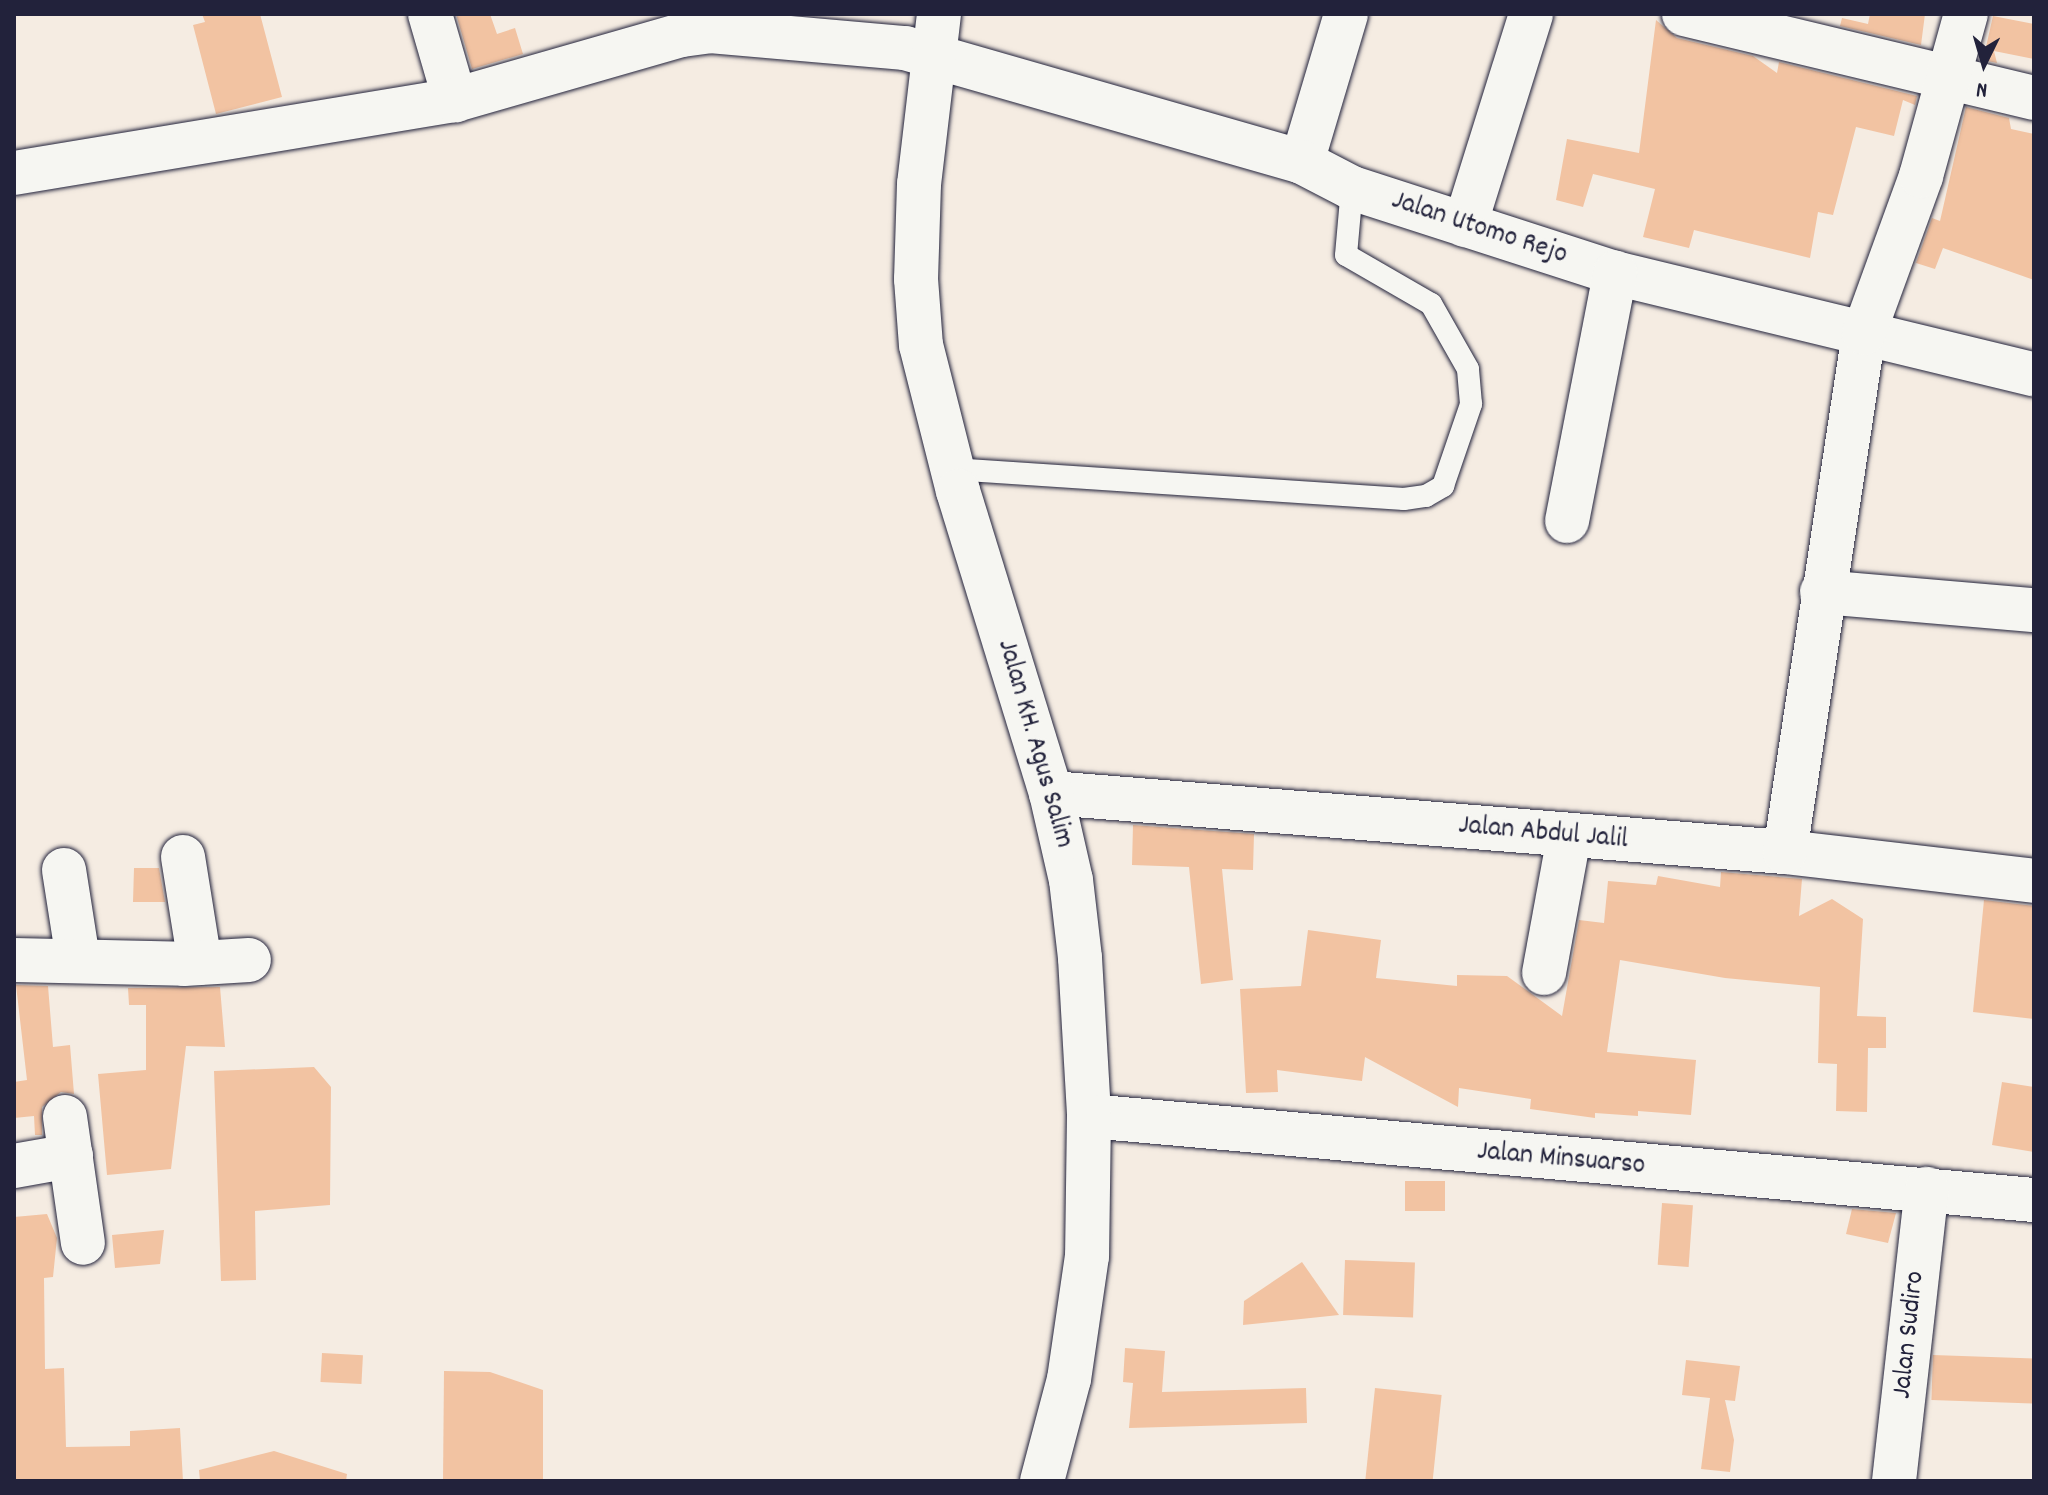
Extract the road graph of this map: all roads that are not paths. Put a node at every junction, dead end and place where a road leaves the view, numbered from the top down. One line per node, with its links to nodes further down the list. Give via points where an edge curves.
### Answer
1 (430, 14): 9 (street)
2 (1346, 14): 10 (street)
3 (1531, 14): 13 (street)
4 (1684, 14): 7 (street)
5 (1966, 14): 7 (street)
6 (936, 33): 9 (street, Jalan Utomo Rejo, via 710,31); 10 (street, Jalan Utomo Rejo); 17 (street, Jalan KH. Agus Salim, via 919,184 916,279 921,345)
7 (1951, 77): 8 (street); 15 (street)
8 (2034, 98)
9 (455, 100): 11 (street, Jalan Utomo Rejo)
10 (1302, 162): 12 (street, Jalan Utomo Rejo)
11 (14, 173)
12 (1352, 188): 13 (street, Jalan Utomo Rejo); 17 (lane, via 1346,255 1374,276 1431,304 1468,369 1471,404 1443,486 1426,496 1404,499)
13 (1465, 225): 14 (street, Jalan Utomo Rejo)
14 (1615, 273): 15 (street, Jalan Utomo Rejo); 18 (street)
15 (1864, 333): 16 (street, Jalan Utomo Rejo); 19 (street)
16 (2034, 374)
17 (952, 469): 21 (street, Jalan KH. Agus Salim)
18 (1567, 521)
19 (1822, 592): 20 (street); 23 (street)
20 (2034, 610)
21 (1051, 793): 22 (street, Jalan Abdul Jalil); 32 (street, Jalan KH. Agus Salim, via 1071,880)
22 (1569, 837): 23 (street, Jalan Abdul Jalil); 31 (street)
23 (1785, 852): 26 (street, Jalan Abdul Jalil)
24 (183, 857): 30 (street)
25 (64, 870): 27 (street)
26 (2034, 881)
27 (78, 959): 28 (street); 30 (street)
28 (14, 960)
29 (249, 960): 30 (street)
30 (200, 963)
31 (1544, 973)
32 (1089, 1116): 34 (street, Jalan Minsuarso); 37 (street, Jalan KH. Agus Salim, via 1087,1256 1069,1379)
33 (14, 1166): 36 (street, via 68,1137)
34 (1927, 1189): 35 (street, Jalan Minsuarso); 38 (street, Jalan Sudiro)
35 (2034, 1200)
36 (83, 1243)
37 (1042, 1481)
38 (1894, 1481)

